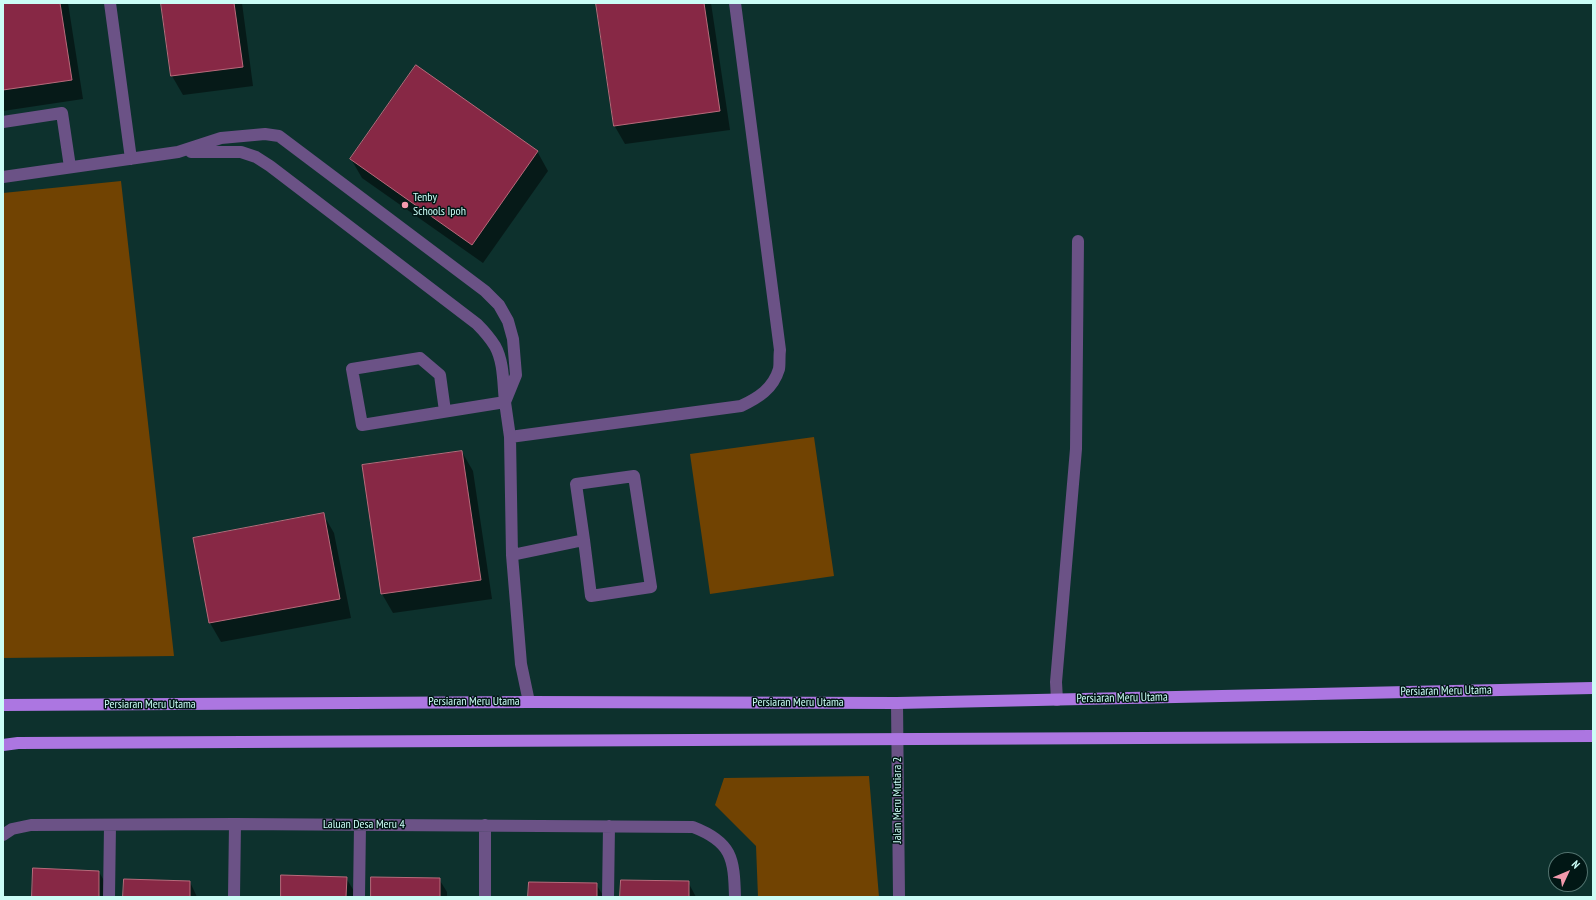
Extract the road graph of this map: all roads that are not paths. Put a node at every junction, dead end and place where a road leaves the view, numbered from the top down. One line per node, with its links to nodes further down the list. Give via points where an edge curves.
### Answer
1 (110, 3): 5 (street)
2 (736, 3): 11 (street, via 780,350 779,369 771,386 741,406)
3 (3, 122): 6 (street, via 62,113)
4 (178, 152): 5 (street); 9 (street, via 241,152 256,157 477,324 492,342 500,358); 9 (street, via 221,138 265,134 279,136 485,291 508,321 513,339 516,375)
5 (131, 159): 6 (street)
6 (70, 167): 7 (street)
7 (3, 177)
8 (1078, 241): 15 (street, via 1076,448 1056,682)
9 (505, 402): 10 (street); 11 (street)
10 (445, 411): 10 (street, via 362,425 352,368 420,358 440,375)
11 (510, 437): 13 (street)
12 (584, 540): 12 (street, via 592,596 651,587 634,476 576,484); 13 (street)
13 (512, 555): 16 (street, via 521,664)
14 (1593, 688): 15 (main road, Persiaran Meru Utama)
15 (1057, 700): 17 (main road, Persiaran Meru Utama)
16 (529, 702): 17 (main road, Persiaran Meru Utama); 18 (main road, Persiaran Meru Utama)
17 (898, 703): 20 (street, Jalan Meru Mutiara 2)
18 (3, 705)
19 (1593, 736): 20 (main road)
20 (898, 738): 21 (main road); 34 (street, Jalan Meru Mutiara 2)
21 (3, 745)
22 (235, 824): 23 (street, Laluan Desa Meru 4); 24 (street, Laluan Desa Meru 4); 29 (street)
23 (110, 825): 27 (street, Laluan Desa Meru 4, via 31,825 12,829); 28 (street)
24 (360, 825): 25 (street, Laluan Desa Meru 4); 30 (street)
25 (485, 825): 26 (street, Laluan Desa Meru 4); 31 (street)
26 (609, 826): 32 (street); 33 (street, Laluan Desa Meru 4, via 693,827 709,833 722,843 731,857)
27 (3, 835)
28 (109, 897)
29 (234, 897)
30 (359, 897)
31 (485, 897)
32 (608, 897)
33 (735, 897)
34 (899, 897)

